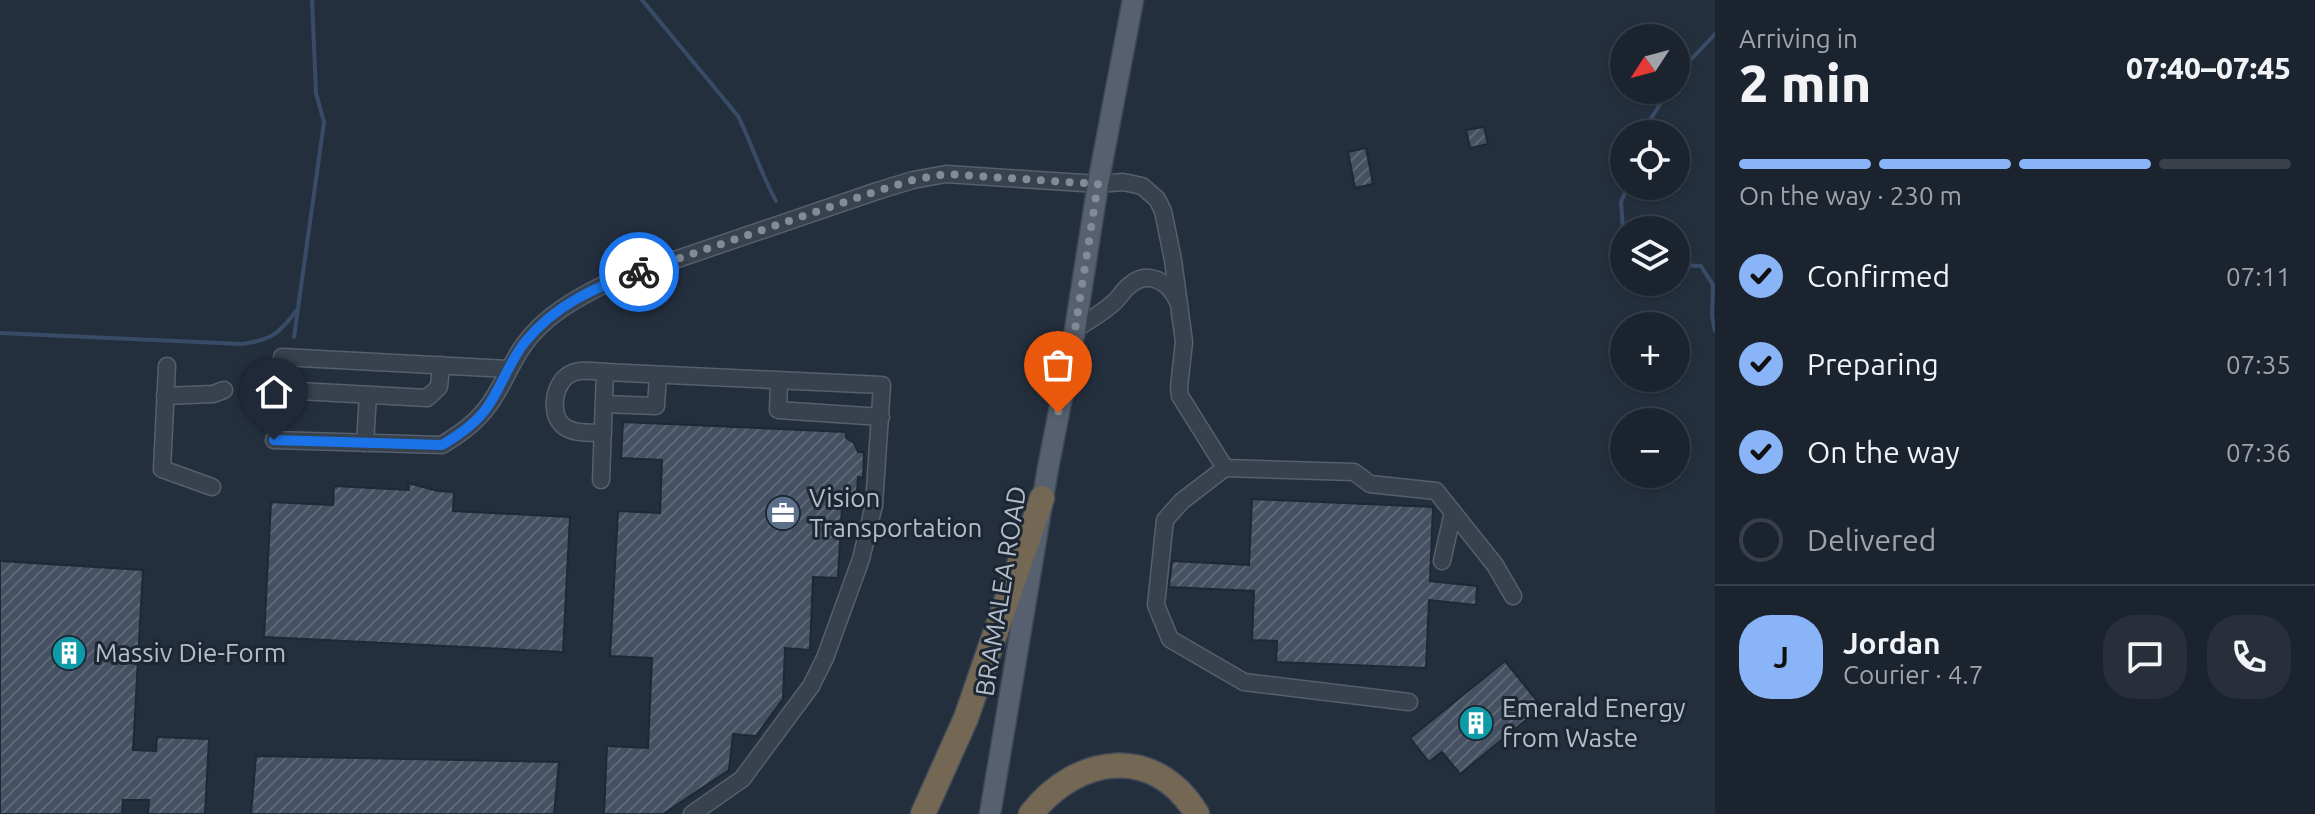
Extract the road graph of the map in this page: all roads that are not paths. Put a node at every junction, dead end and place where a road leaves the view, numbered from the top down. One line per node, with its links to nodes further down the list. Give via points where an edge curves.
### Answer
1 (1133, 0): 2 (main road, BRAMALEA ROAD)
2 (1098, 184): 3 (lane, via 1142,186 1157,199); 4 (main road, BRAMALEA ROAD); 7 (lane, via 946,174 889,187 607,283 565,304 524,343)
3 (1179, 307): 4 (lane, via 1166,283 1139,279); 19 (lane, via 1184,342 1180,396)
4 (1075, 330): 22 (main road, BRAMALEA ROAD)
5 (441, 365): 7 (lane); 12 (lane, via 439,387 427,398); 12 (lane, via 282,357 281,390)
6 (167, 366): 13 (lane)
7 (508, 369): 18 (lane, via 487,408 442,445)
8 (605, 372): 9 (lane); 14 (lane); 16 (lane, via 567,375 555,400 560,424 569,430)
9 (658, 375): 10 (lane); 14 (lane, via 656,406)
10 (779, 382): 15 (lane, via 778,410); 15 (lane, via 882,385)
11 (224, 390): 13 (lane)
12 (368, 395): 18 (lane)
13 (165, 396): 21 (lane, via 162,469)
14 (604, 404): 16 (lane)
15 (881, 417): 27 (lane, via 874,505 861,559 825,658 811,686 742,779)
16 (603, 433): 20 (lane)
17 (274, 440): 18 (lane)
18 (365, 443)
19 (1225, 468): 23 (lane, via 1354,472 1370,484 1436,491); 26 (lane, via 1165,520 1156,605 1170,639 1244,682)
20 (601, 480)
21 (212, 487)
22 (1042, 498): 28 (highway, via 966,718); 29 (main road, BRAMALEA ROAD)
23 (1453, 512): 24 (lane); 25 (lane)
24 (1442, 561)
25 (1513, 596)
26 (1409, 702)
27 (692, 814)
28 (923, 814)
29 (990, 814)
30 (1031, 814): 31 (highway, via 1060,785 1106,766 1143,768 1168,781)
31 (1197, 814)

